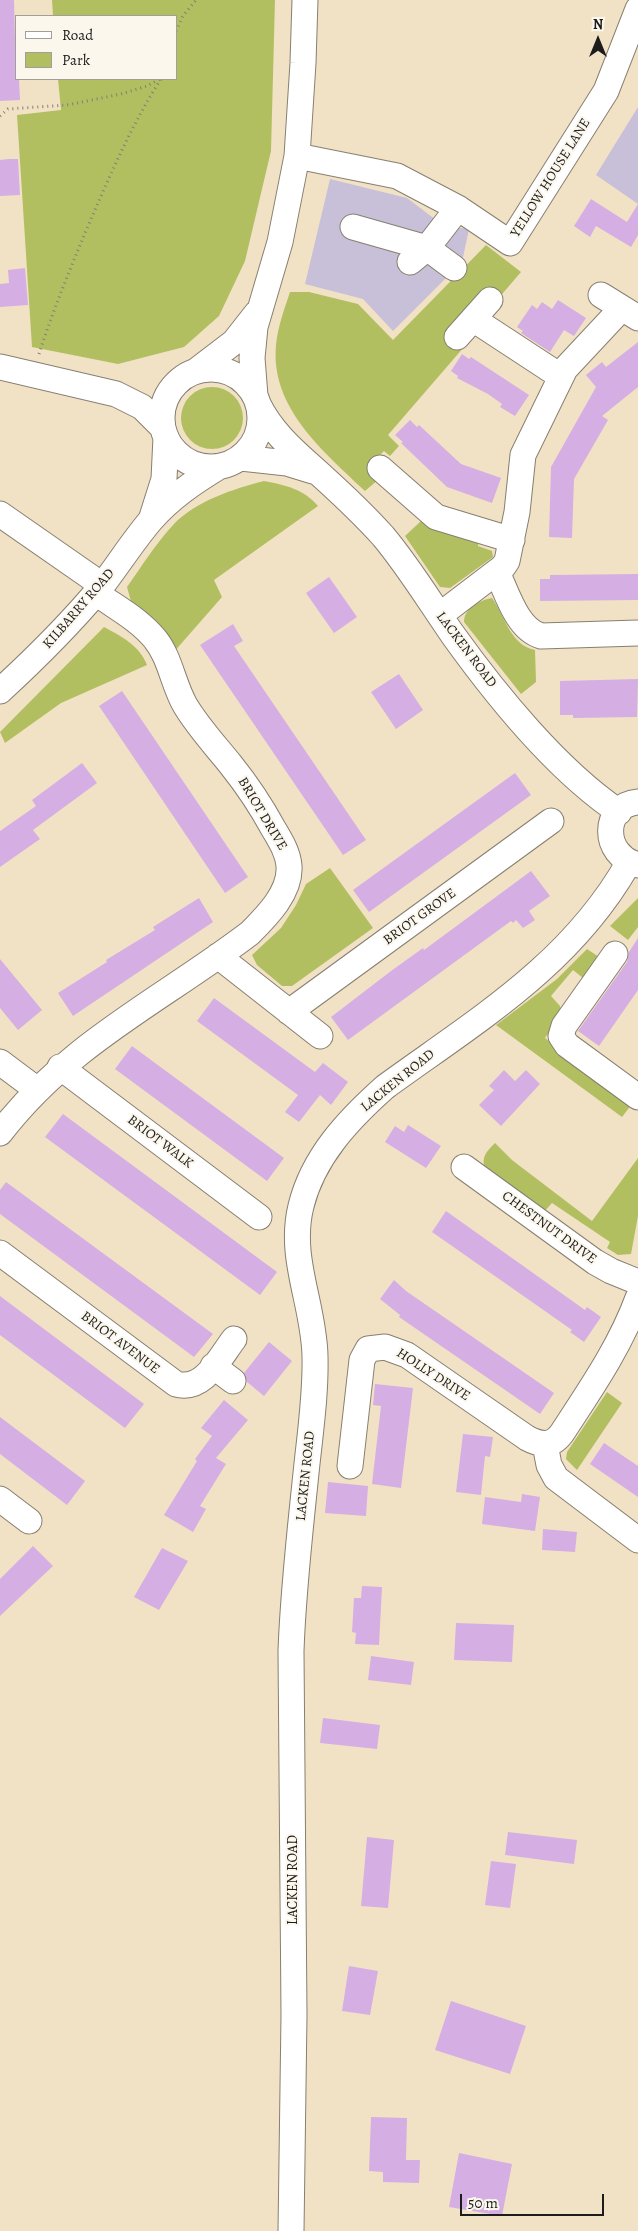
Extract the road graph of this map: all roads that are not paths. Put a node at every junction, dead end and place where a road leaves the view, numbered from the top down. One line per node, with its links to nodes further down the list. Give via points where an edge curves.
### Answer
1 (305, 0): 3 (street)
2 (634, 18): 4 (street, YELLOW HOUSE LANE, via 606,91 510,243)
3 (297, 156): 4 (street, YELLOW HOUSE LANE, via 397,176); 10 (street, via 280,242)
4 (458, 208): 6 (street)
5 (353, 227): 6 (street)
6 (418, 255): 7 (street)
7 (454, 268)
8 (490, 300): 13 (street, via 465,328)
9 (620, 307): 13 (street)
10 (259, 310): 12 (street, via 234,342); 15 (street, via 252,358)
11 (0, 367): 14 (street)
12 (189, 375): 14 (street, via 152,389); 15 (street, via 212,368 234,374 243,380); 16 (street, via 176,384 166,398 162,415)
13 (560, 376): 22 (street, via 523,454)
14 (100, 389): 16 (street, via 142,407)
15 (257, 400): 17 (street, via 261,420 255,441); 19 (street, LACKEN ROAD, via 272,428)
16 (165, 433): 17 (street, via 176,453 186,460 208,467); 21 (street, KILBARRY ROAD, via 164,479)
17 (230, 462): 19 (street, LACKEN ROAD, via 287,463 311,470); 21 (street, KILBARRY ROAD, via 181,491)
18 (380, 468): 22 (street, via 436,517)
19 (323, 478): 25 (street, LACKEN ROAD, via 383,537)
20 (0, 514): 24 (street, BRIOT DRIVE)
21 (150, 521): 24 (street, KILBARRY ROAD)
22 (512, 540): 23 (street, via 507,561)
23 (497, 572): 25 (street); 26 (street, via 515,610 533,633 541,636)
24 (99, 589): 27 (street, KILBARRY ROAD, via 54,640); 32 (street, BRIOT DRIVE, via 158,643 186,708 255,798 288,857 287,881 270,911 250,933)
25 (440, 615): 28 (street, LACKEN ROAD, via 476,666 581,783)
26 (638, 633)
27 (0, 691)
28 (628, 807): 30 (street, LACKEN ROAD, via 613,820 611,840 621,857)
29 (551, 821): 33 (street, BRIOT GROVE)
30 (634, 864): 53 (street, LACKEN ROAD, via 586,926 536,976 362,1108 325,1152 301,1206 297,1223 297,1257 314,1335 315,1368 293,1596 291,1651 294,1996)
31 (615, 954): 38 (street, via 560,1036 567,1045)
32 (218, 956): 33 (street); 36 (street, BRIOT DRIVE)
33 (289, 1012): 34 (street)
34 (320, 1036)
35 (0, 1062): 37 (street)
36 (60, 1067): 37 (street, BRIOT DRIVE); 41 (street, BRIOT WALK)
37 (36, 1089): 39 (street, BRIOT DRIVE)
38 (638, 1096)
39 (0, 1133)
40 (464, 1167): 43 (street, CHESTNUT DRIVE, via 595,1262)
41 (260, 1217)
42 (0, 1253): 46 (street, BRIOT AVENUE, via 176,1384 189,1386 199,1383)
43 (638, 1282)
44 (638, 1298): 48 (street, via 618,1345 588,1394 560,1437)
45 (234, 1339): 46 (street, BRIOT AVENUE)
46 (214, 1366): 47 (street)
47 (233, 1381)
48 (545, 1444): 49 (street, HOLLY DRIVE, via 527,1438 407,1355 390,1348 376,1347 365,1352 362,1360); 52 (street, via 549,1465 556,1478)
49 (350, 1466)
50 (1, 1501): 51 (street)
51 (29, 1521)
52 (638, 1540)
53 (291, 2231)

